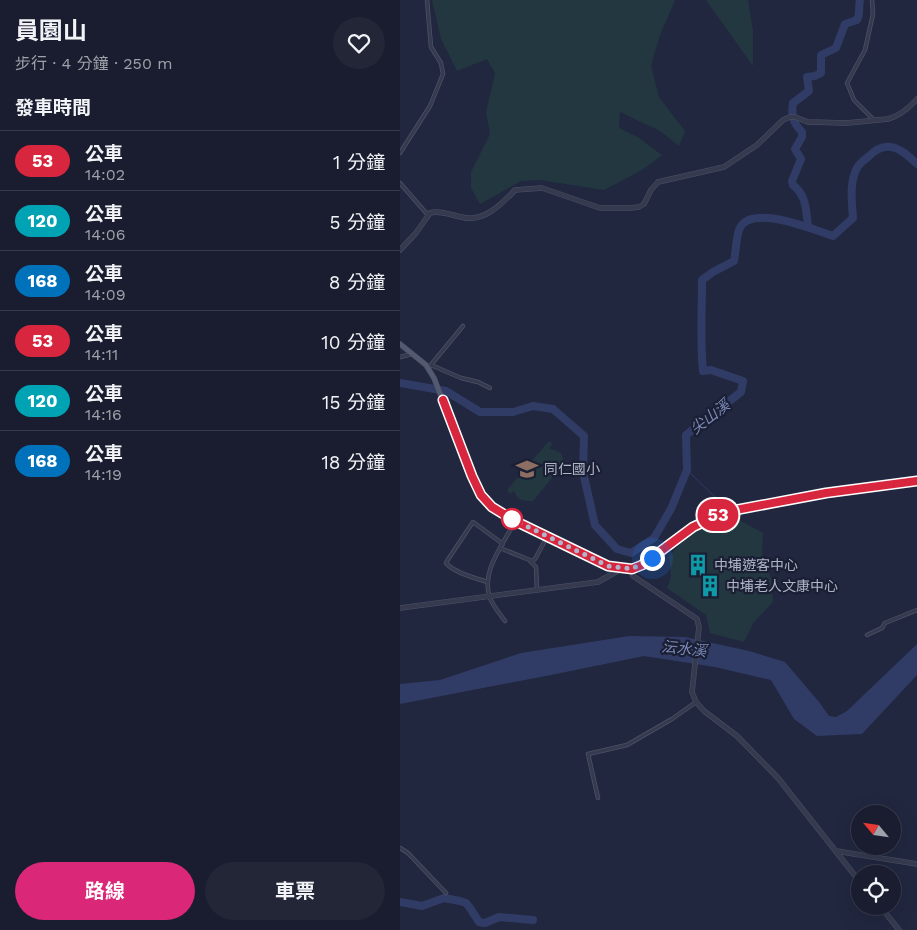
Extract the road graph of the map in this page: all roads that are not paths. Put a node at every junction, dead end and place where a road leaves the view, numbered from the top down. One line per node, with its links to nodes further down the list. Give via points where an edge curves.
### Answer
1 (427, 0): 5 (street, via 431,47 441,63 443,74 430,106)
2 (872, 0): 4 (street, via 873,14 865,50 847,83 854,100)
3 (917, 99): 4 (street, via 893,118)
4 (874, 120): 7 (street, via 847,123 808,122 792,117 783,120 757,145 724,167 658,182 639,207 600,208 542,188 527,188 515,190 493,211 476,218 435,212)
5 (400, 153)
6 (400, 183): 7 (street)
7 (427, 214): 8 (street, via 416,233)
8 (400, 250)
9 (463, 326): 13 (street)
10 (400, 344): 11 (main road)
11 (413, 354): 12 (street); 13 (main road)
12 (400, 357)
13 (430, 366): 14 (street); 16 (main road, via 481,495 492,507)
14 (490, 388)
15 (917, 481): 22 (main road, via 826,493 725,512 693,527)
16 (515, 521): 17 (main road); 18 (street)
17 (547, 537): 20 (street, via 535,559); 21 (main road, via 608,566)
18 (503, 544): 19 (street); 23 (street, via 473,522 447,561 449,566)
19 (500, 548): 20 (street); 23 (street, via 489,571)
20 (530, 561): 24 (street, via 536,567)
21 (622, 568): 22 (main road); 24 (street, via 598,582)
22 (632, 569): 30 (street, via 633,576 697,619 692,692)
23 (488, 582): 25 (street)
24 (537, 590): 25 (street)
25 (490, 597): 26 (street); 28 (street)
26 (400, 608)
27 (917, 610): 29 (street, via 885,623)
28 (505, 621)
29 (867, 635)
30 (696, 702): 31 (street, via 627,745 588,754); 33 (street, via 737,736 778,778)
31 (598, 798)
32 (400, 848): 36 (street, via 408,852)
33 (836, 852): 34 (street); 35 (street)
34 (917, 864)
35 (851, 871)
36 (446, 893)
37 (887, 915): 38 (street)
38 (899, 930)

